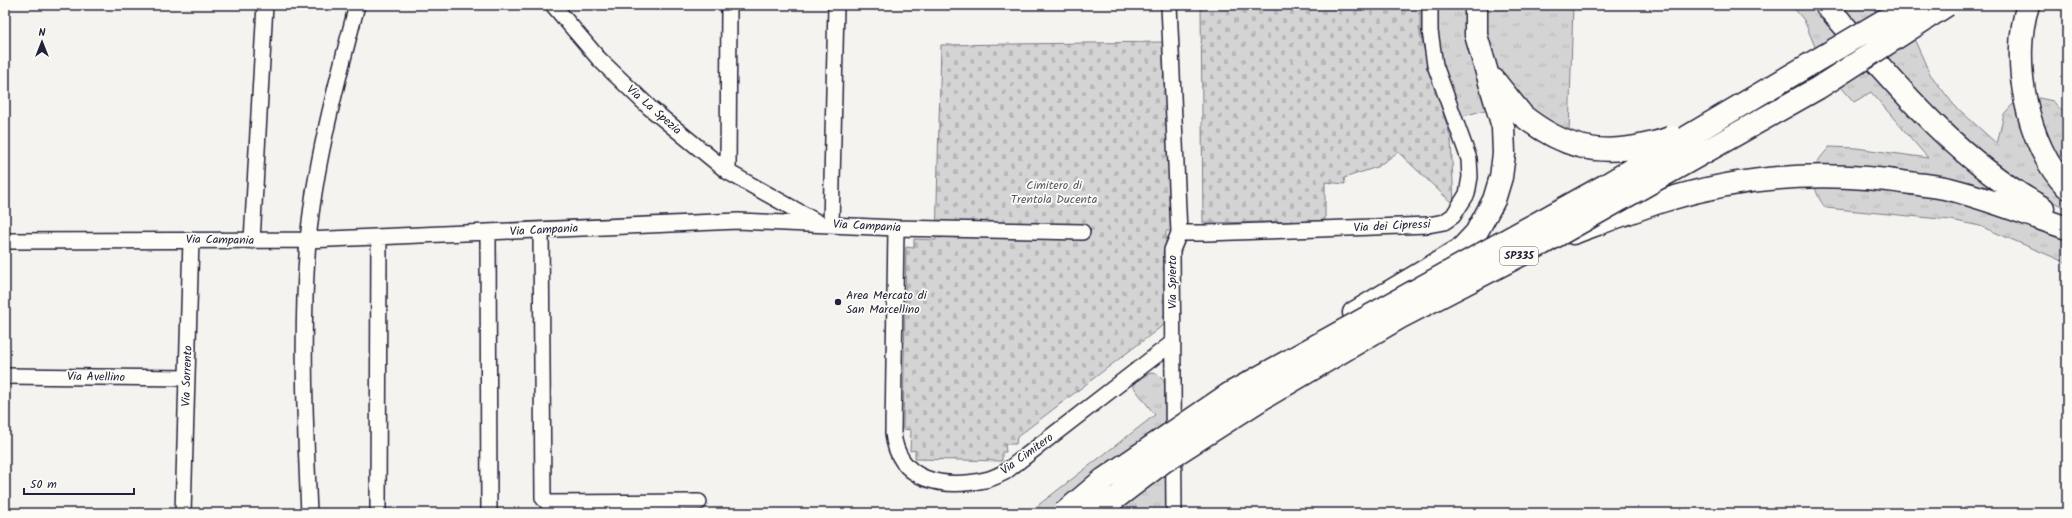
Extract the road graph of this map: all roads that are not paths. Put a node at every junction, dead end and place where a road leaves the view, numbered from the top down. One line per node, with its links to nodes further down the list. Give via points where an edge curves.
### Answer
1 (265, 5): 30 (street)
2 (357, 5): 28 (street, via 335,92 317,179)
3 (553, 5): 14 (street, Via La Spezia, via 599,59 650,108)
4 (729, 5): 14 (street)
5 (836, 5): 19 (street)
6 (1169, 5): 25 (street, Via Spierto)
7 (1430, 5): 25 (street, Via dei Cipressi, via 1430,32 1435,65 1470,158 1467,194 1453,216 1444,222 1428,225)
8 (1476, 5): 13 (highway, via 1476,35)
9 (1826, 5): 17 (highway, via 1904,94 1956,145 2006,186)
10 (1947, 5): 31 (highway, SP335, bridge, via 1818,88)
11 (2028, 5): 15 (highway, via 2022,41 2022,85 2032,127 2056,176)
12 (1904, 9): 13 (highway, bridge, via 1666,140 1634,148 1604,150 1576,146 1543,132 1523,116); 35 (highway, SP335, bridge, via 1606,185)
13 (1485, 69): 35 (highway, bridge, via 1501,117 1504,154 1494,200 1476,233 1460,250 1268,364)
14 (728, 172): 16 (street, Via La Spezia)
15 (2067, 187)
16 (771, 196): 18 (street); 19 (street, Via La Spezia)
17 (2067, 222)
18 (775, 223): 19 (street, Via Campania); 22 (street, Via Campania, via 738,221)
19 (826, 224): 20 (street, Via Campania)
20 (896, 228): 23 (street, Via Campania); 32 (street, Via Cimitero, via 893,433 900,458 908,469 919,476 932,481 958,483 986,480 1005,472)
21 (2067, 228): 31 (highway, bridge, via 2003,204 1948,189 1886,179 1838,176 1778,177 1726,185 1662,201)
22 (541, 231): 24 (street, Via Campania); 36 (street, via 543,498 548,503)
23 (1082, 232)
24 (488, 233): 26 (street, Via Campania); 40 (street)
25 (1179, 233): 32 (street, Via Spierto, via 1172,250)
26 (379, 237): 28 (street, Via Campania); 39 (street)
27 (191, 240): 29 (street, Via Campania); 30 (street, Via Campania); 34 (street, Via Sorrento)
28 (308, 240): 30 (street, Via Campania); 38 (street, via 305,423)
29 (5, 241)
30 (252, 241)
31 (1542, 244): 42 (highway, SP335, bridge, via 1399,318 1263,398 1164,462)
32 (1172, 343): 43 (street, Via Spierto)
33 (5, 376): 34 (street, Via Avellino)
34 (187, 378): 37 (street, Via Sorrento)
35 (1228, 394): 41 (highway, SP335, bridge, via 1104,479)
36 (699, 502)
37 (183, 513)
38 (309, 513)
39 (378, 513)
40 (490, 513)
41 (1064, 513)
42 (1096, 513)
43 (1174, 513)

